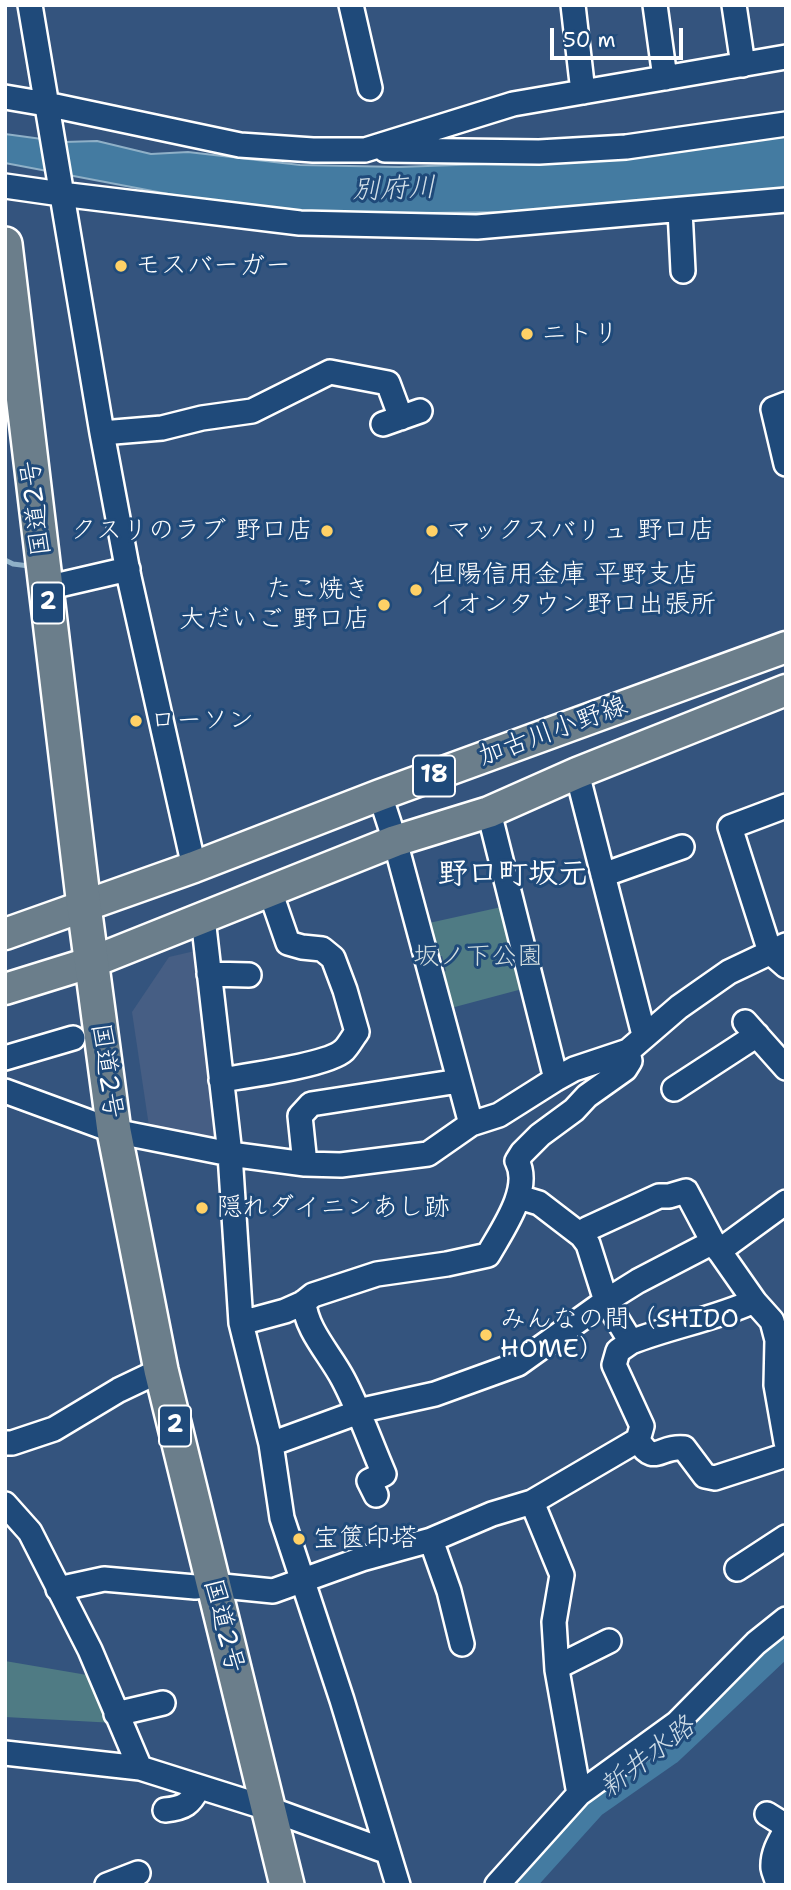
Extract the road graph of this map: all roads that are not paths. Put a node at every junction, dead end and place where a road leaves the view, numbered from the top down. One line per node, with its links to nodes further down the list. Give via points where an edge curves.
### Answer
1 (30, 5): 12 (street)
2 (351, 5): 9 (street)
3 (573, 5): 10 (street)
4 (655, 5): 8 (street)
5 (734, 5): 7 (street)
6 (786, 57): 7 (street)
7 (743, 65): 8 (street)
8 (665, 78): 10 (street)
9 (370, 88)
10 (583, 92): 14 (street, via 513,104)
11 (5, 97): 12 (street)
12 (47, 110): 14 (street, via 240,145); 16 (street)
13 (786, 124): 14 (street, via 601,149)
14 (365, 149)
15 (5, 186): 16 (street)
16 (61, 190): 18 (street, via 300,223 477,227); 23 (street)
17 (786, 200): 18 (street)
18 (680, 209): 20 (street)
19 (5, 244): 26 (highway, 国道2号 / 2)
20 (683, 271)
21 (786, 404): 24 (street, via 772,409)
22 (401, 418): 23 (street, via 388,383 330,372 252,411 162,428)
23 (102, 433): 25 (street)
24 (786, 464)
25 (128, 569): 26 (street); 35 (street)
26 (46, 588): 38 (highway, 国道2号 / 2)
27 (786, 647): 30 (main road, 加古川小野線 / 18)
28 (786, 690): 29 (main road, 加古川小野線 / 18)
29 (577, 773): 32 (main road, 加古川小野線 / 18); 36 (street)
30 (380, 795): 33 (street); 35 (main road, 加古川小野線 / 18)
31 (786, 806): 41 (street, via 730,827)
32 (489, 812): 33 (main road, 加古川小野線 / 18); 50 (street)
33 (395, 841): 37 (main road, 加古川小野線 / 18); 52 (street)
34 (682, 847): 36 (street)
35 (194, 867): 38 (main road, 加古川小野線 / 18)
36 (603, 876): 47 (street)
37 (270, 891): 39 (main road, 加古川小野線 / 18); 51 (street, via 288,943 322,949 333,958 357,1031 343,1052 327,1058)
38 (84, 906): 40 (main road, 加古川小野線); 42 (highway, 国道2号 / 2)
39 (202, 918): 42 (main road, 加古川小野線 / 18); 43 (street)
40 (5, 934)
41 (780, 954): 47 (street, via 729,972)
42 (92, 961): 45 (main road, 加古川小野線); 56 (highway, 国道2号 / 2)
43 (209, 974): 44 (street); 51 (street)
44 (249, 975)
45 (5, 989)
46 (73, 1038): 48 (street)
47 (636, 1043): 50 (street); 59 (street, via 625,1069 522,1153 517,1161 521,1168)
48 (5, 1058)
49 (786, 1068): 53 (street, via 751,1029)
50 (556, 1079): 55 (street, via 499,1115)
51 (221, 1080): 57 (street)
52 (459, 1081): 55 (street); 58 (street, via 311,1104 300,1116)
53 (674, 1089)
54 (5, 1091): 56 (street)
55 (471, 1124): 58 (street, via 428,1154 341,1165)
56 (114, 1131): 57 (street); 68 (highway, 国道2号 / 2)
57 (230, 1154): 58 (street); 66 (street)
58 (305, 1164)
59 (519, 1197): 61 (street, via 540,1203); 65 (street, via 488,1255 377,1274)
60 (786, 1202): 62 (street)
61 (582, 1236): 62 (street, via 587,1229 659,1196 686,1191); 63 (street)
62 (716, 1247): 63 (street, via 638,1281); 64 (street)
63 (606, 1301): 67 (street); 69 (street, via 517,1364 435,1394)
64 (754, 1301): 67 (street); 71 (street, via 772,1321 777,1340 776,1385)
65 (304, 1302): 66 (street); 69 (street, via 304,1312)
66 (241, 1323): 73 (street)
67 (631, 1342): 70 (street, via 618,1352 614,1365 642,1426)
68 (161, 1370): 72 (street, via 54,1429); 82 (highway, 国道2号 / 2)
69 (359, 1412): 73 (street); 75 (street, via 384,1474 369,1481)
70 (638, 1440): 74 (street, via 652,1455 684,1448 710,1478); 76 (street)
71 (786, 1441)
72 (5, 1443)
73 (271, 1444): 81 (street, via 282,1518)
74 (786, 1455)
75 (376, 1495)
76 (532, 1502): 79 (street); 87 (street, via 562,1575 554,1622)
77 (5, 1504): 83 (street, via 30,1532)
78 (786, 1537): 80 (street)
79 (432, 1540): 81 (street); 86 (street)
80 (737, 1569)
81 (302, 1580): 82 (street, via 273,1591); 97 (street)
82 (213, 1585): 83 (street, via 104,1579); 94 (highway, 国道2号 / 2)
83 (58, 1589): 89 (street)
84 (786, 1619): 93 (street, via 677,1723)
85 (609, 1641): 87 (street)
86 (462, 1644)
87 (557, 1667): 93 (street)
88 (163, 1703): 89 (street)
89 (116, 1714): 91 (street)
90 (5, 1753): 91 (street)
91 (139, 1768): 92 (street)
92 (199, 1787): 94 (street); 95 (street, via 180,1809)
93 (579, 1794): 100 (street)
94 (267, 1808): 97 (street); 98 (highway, 国道2号 / 2)
95 (165, 1810)
96 (780, 1823): 101 (street, via 773,1870)
97 (387, 1852): 99 (street)
98 (286, 1885)
99 (398, 1885)
100 (497, 1885)
101 (778, 1885)

